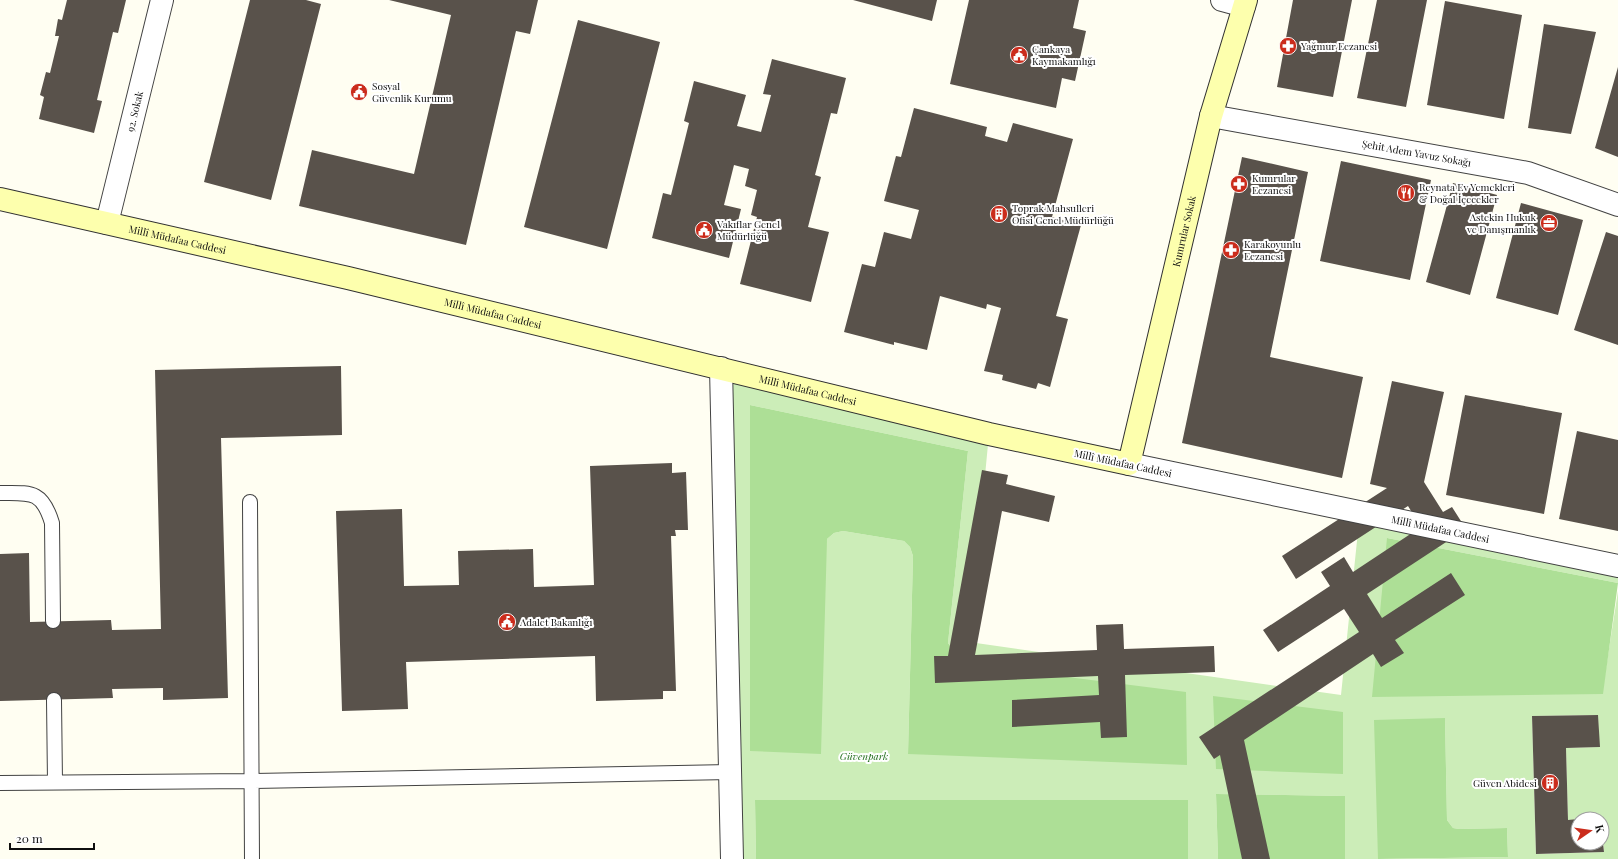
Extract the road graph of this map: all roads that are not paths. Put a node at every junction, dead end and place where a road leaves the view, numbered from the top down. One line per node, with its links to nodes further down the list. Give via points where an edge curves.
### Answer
1 (162, 0): 7 (street, 92. Sokak)
2 (1222, 0): 3 (street)
3 (1245, 3): 4 (main road, Kumrular Sokak)
4 (1211, 116): 6 (street, Şehit Adem Yavuz Sokağı, via 1528,173); 9 (main road, Kumrular Sokak)
5 (1, 198): 7 (main road, Millî Müdafaa Caddesi)
6 (1618, 205)
7 (107, 223): 8 (main road, Millî Müdafaa Caddesi)
8 (721, 368): 9 (main road, Millî Müdafaa Caddesi, via 981,432); 15 (street)
9 (1129, 464): 12 (street, Millî Müdafaa Caddesi)
10 (0, 493): 13 (lane, via 29,494 38,497 49,513 52,523)
11 (250, 502): 16 (lane)
12 (1618, 566)
13 (52, 622)
14 (54, 700): 17 (lane)
15 (730, 772): 16 (lane); 20 (street)
16 (251, 781): 17 (lane); 19 (lane)
17 (55, 782): 18 (lane)
18 (0, 783)
19 (252, 859)
20 (732, 859)

